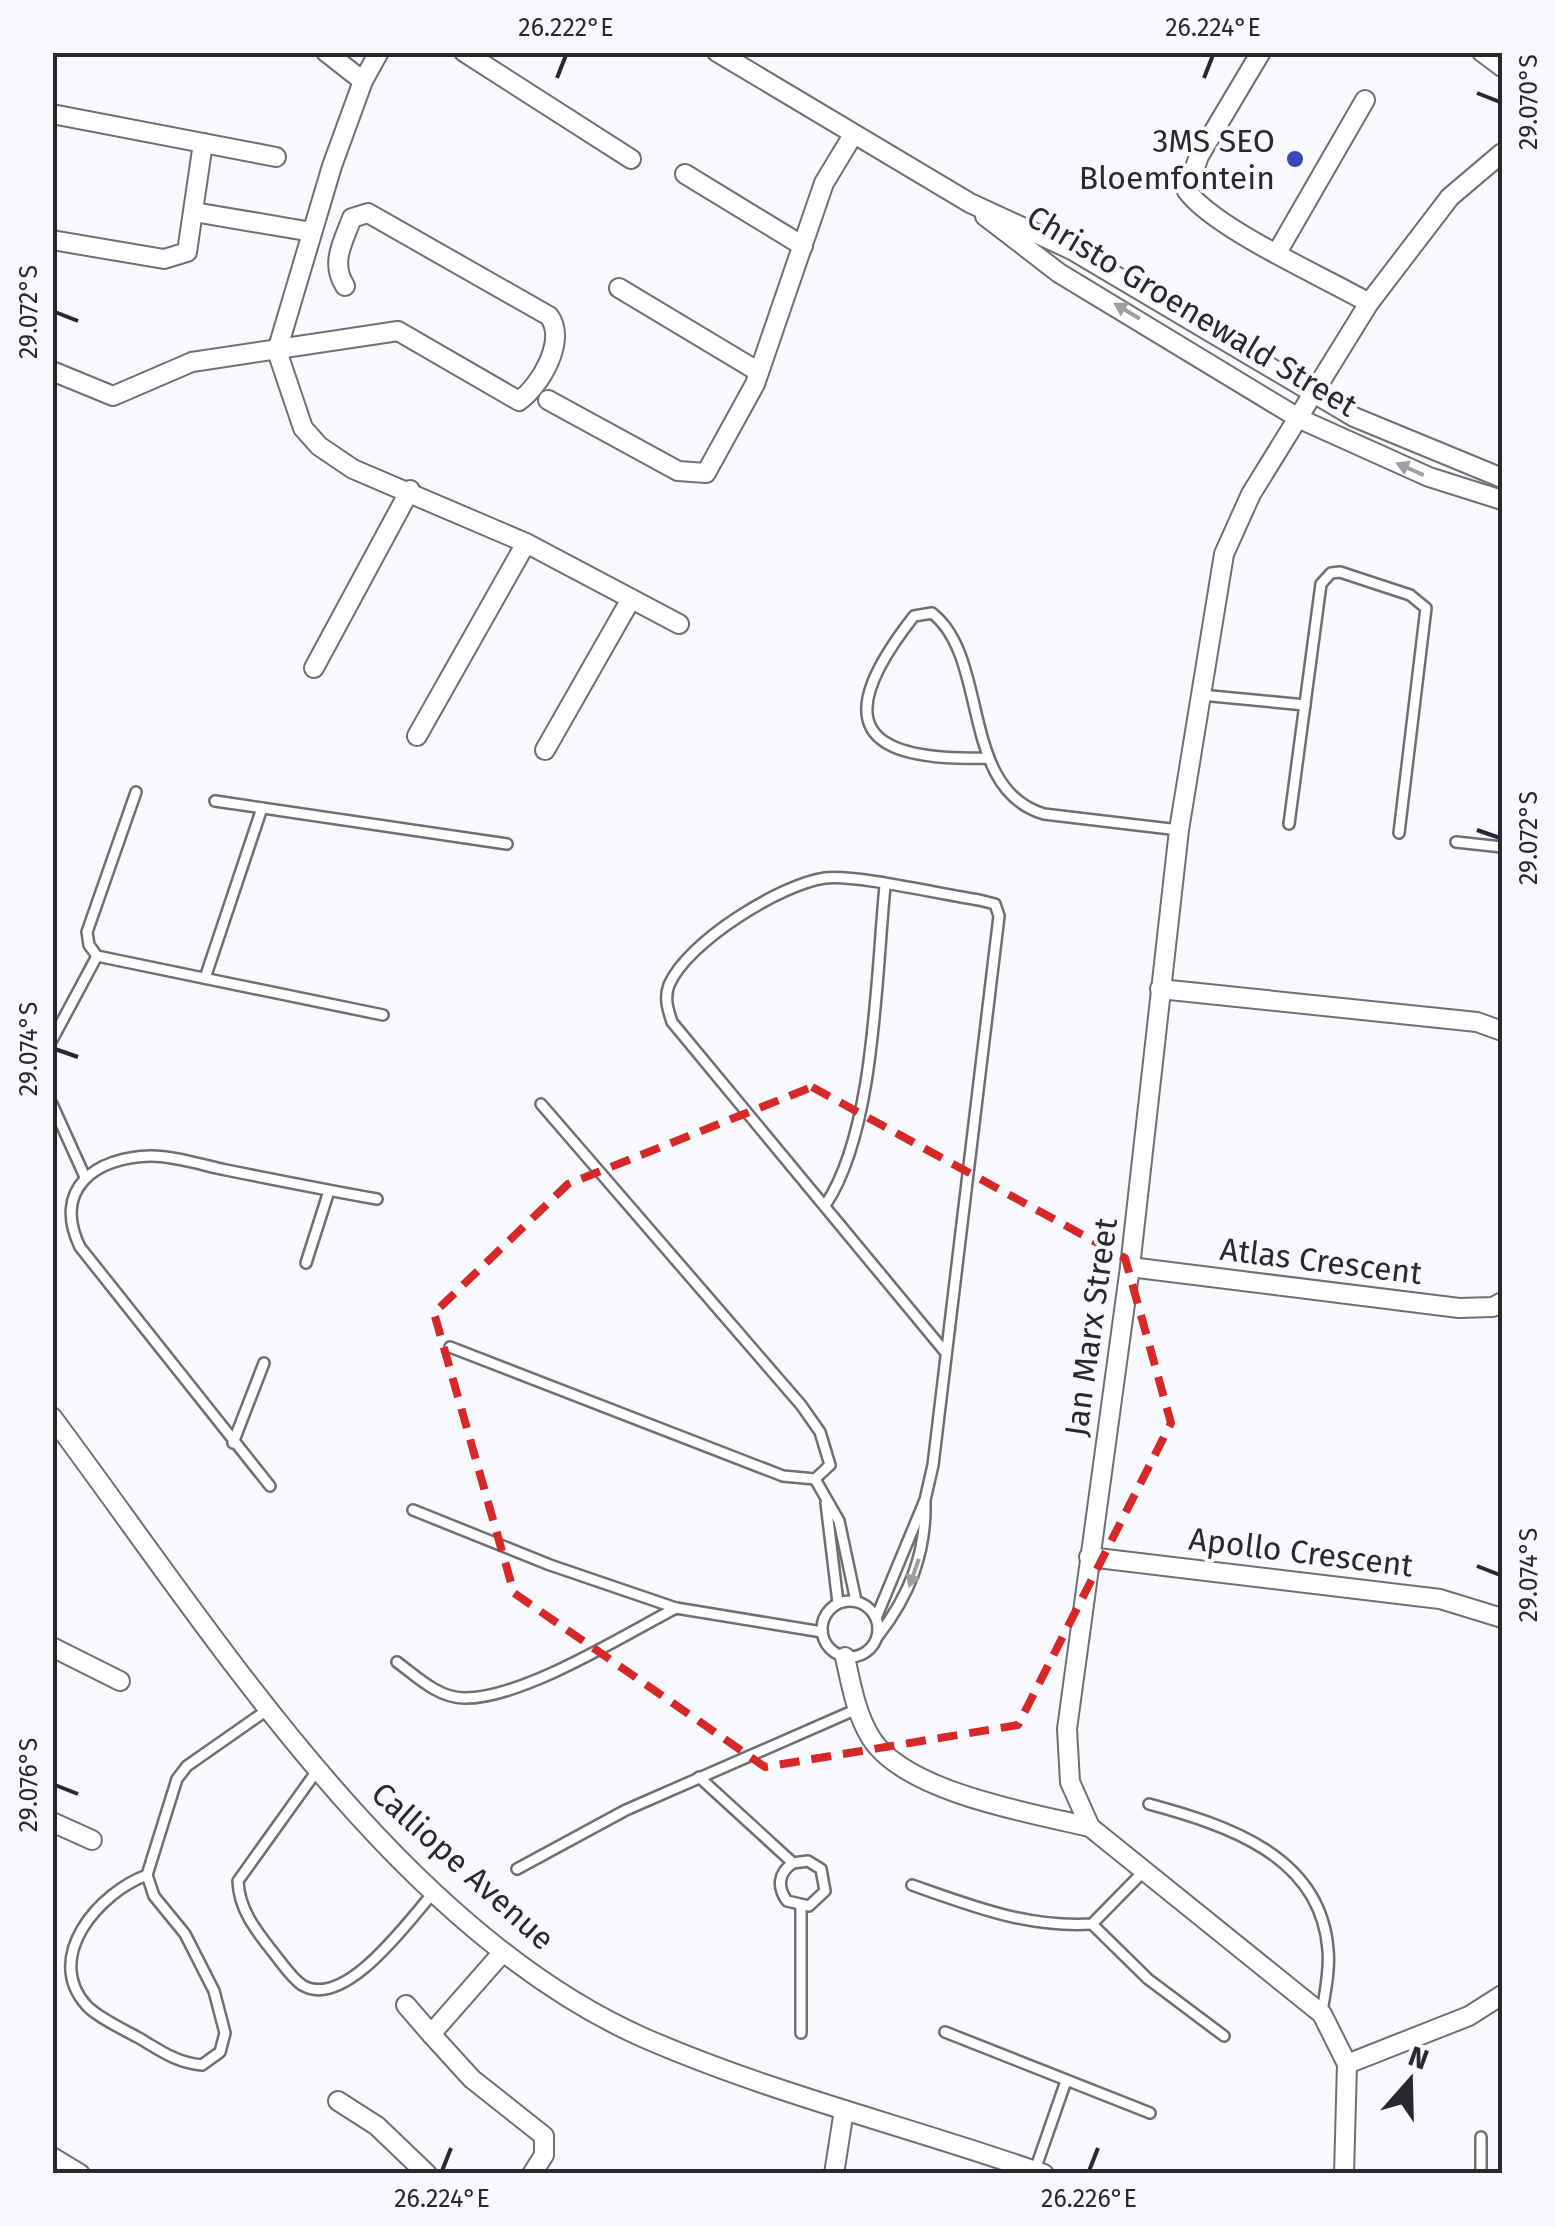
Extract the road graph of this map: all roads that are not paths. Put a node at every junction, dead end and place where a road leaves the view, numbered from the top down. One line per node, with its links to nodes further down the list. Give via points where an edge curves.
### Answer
1 (326, 52): 8 (street)
2 (380, 52): 8 (street)
3 (464, 52): 15 (street)
4 (717, 52): 11 (street, Christo Groenewald Street)
5 (1261, 52): 22 (street, via 1199,156 1187,191)
6 (1482, 52): 7 (street)
7 (1502, 67)
8 (363, 82): 19 (street)
9 (1365, 100): 22 (street)
10 (52, 114): 12 (street)
11 (852, 135): 17 (street, Christo Groenewald Street); 21 (street, via 824,183)
12 (203, 143): 14 (street); 18 (street)
13 (1502, 153): 25 (street, Jan Marx Street, via 1450,197)
14 (276, 157)
15 (632, 159)
16 (685, 174): 21 (street)
17 (970, 203): 29 (street, Christo Groenewald Street, via 1072,250); 31 (street, Christo Groenewald Street, one-way to 17, via 1059,273)
18 (194, 212): 19 (street); 20 (street, via 190,244 178,258)
19 (312, 232): 26 (street)
20 (52, 240)
21 (802, 246): 28 (street)
22 (1278, 251): 25 (street)
23 (345, 286): 26 (street, via 337,260 352,218 368,213 549,316 558,341 518,401 398,331)
24 (619, 288): 28 (street)
25 (1369, 302): 29 (street, Jan Marx Street)
26 (277, 352): 27 (street, via 192,362 112,396); 33 (street, via 303,428 318,446)
27 (52, 372)
28 (759, 372): 30 (street, via 711,468 700,474 678,471)
29 (1311, 394): 31 (street, Jan Marx Street); 32 (street, Christo Groenewald Street)
30 (548, 400)
31 (1300, 419): 34 (street, Christo Groenewald Street, one-way to 31, via 1428,478); 39 (street, Jan Marx Street, via 1227,543)
32 (1502, 478)
33 (410, 490): 35 (street); 38 (street)
34 (1502, 500)
35 (526, 543): 36 (street); 41 (street)
36 (632, 599): 37 (street); 42 (street)
37 (678, 624)
38 (314, 668)
39 (1199, 695): 40 (lane); 48 (street, Jan Marx Street)
40 (1305, 705): 47 (lane); 49 (lane, via 1325,578 1340,572 1356,576 1410,595 1426,608)
41 (417, 736)
42 (545, 750)
43 (989, 758): 43 (lane, via 949,636 932,613 914,616 869,690 872,732 897,749); 48 (lane, via 1025,808)
44 (136, 792): 54 (lane, via 91,914 89,945)
45 (216, 801): 46 (lane)
46 (262, 808): 51 (lane); 55 (lane)
47 (1289, 824)
48 (1179, 830): 56 (street, Jan Marx Street)
49 (1399, 833)
50 (1456, 842): 52 (lane)
51 (507, 844)
52 (1502, 847)
53 (886, 886): 65 (lane, via 863,1087 845,1170); 65 (lane, via 830,877 795,884 706,944 668,986 672,1022); 70 (lane, via 998,908)
54 (97, 956): 55 (lane); 59 (lane)
55 (204, 978): 57 (lane)
56 (1160, 990): 58 (street, via 1476,1022); 67 (street, Jan Marx Street)
57 (383, 1015)
58 (1502, 1031)
59 (52, 1040)
60 (52, 1104): 62 (lane)
61 (542, 1104): 74 (lane, via 820,1432 830,1465)
62 (85, 1177): 63 (lane, via 114,1162 156,1156); 73 (lane, via 70,1207 80,1247)
63 (329, 1191): 64 (lane); 66 (lane)
64 (377, 1199)
65 (826, 1204): 70 (lane)
66 (306, 1263)
67 (1130, 1267): 68 (street, Atlas Crescent, via 1459,1308); 79 (street, Jan Marx Street)
68 (1502, 1302)
69 (450, 1347): 74 (lane, via 758,1468)
70 (946, 1353): 76 (lane)
71 (264, 1363): 73 (lane)
72 (52, 1417): 91 (street, Calliope Avenue)
73 (233, 1443): 75 (lane)
74 (815, 1479): 77 (lane)
75 (270, 1486)
76 (925, 1500): 83 (lane); 86 (lane, one-way to 86, via 916,1570)
77 (826, 1503): 80 (lane, via 840,1521); 81 (lane)
78 (413, 1510): 82 (lane)
79 (1089, 1557): 84 (street, Apollo Crescent, via 1440,1599); 97 (street, Jan Marx Street, via 1067,1729 1070,1782)
80 (856, 1602): 81 (lane); 83 (lane)
81 (838, 1603): 85 (lane, via 825,1615)
82 (676, 1608): 85 (lane); 89 (lane, via 548,1674 464,1698 443,1693)
83 (876, 1618): 86 (lane)
84 (1502, 1618)
85 (822, 1632): 88 (lane, via 829,1648)
86 (877, 1637): 88 (lane, via 868,1650)
87 (52, 1647): 90 (street)
88 (845, 1657): 92 (street)
89 (397, 1662)
90 (120, 1682)
91 (270, 1708): 93 (street, Calliope Avenue); 102 (lane, via 187,1766 167,1798)
92 (858, 1709): 94 (lane); 97 (street, via 892,1762 986,1800)
93 (316, 1772): 104 (street, Calliope Avenue); 104 (lane, via 238,1881 251,1924 288,1972 314,1989 350,1980)
94 (699, 1777): 99 (lane); 100 (lane)
95 (1150, 1804): 110 (lane, via 1235,1831 1287,1865 1324,1928)
96 (52, 1822): 98 (street)
97 (1090, 1827): 101 (street, Jan Marx Street)
98 (92, 1840)
99 (793, 1863): 105 (lane, via 782,1873 780,1888); 105 (lane, via 815,1864 826,1883 822,1898)
100 (518, 1869)
101 (1144, 1870): 106 (lane); 110 (street, Jan Marx Street)
102 (147, 1876): 102 (lane, via 154,1896 185,1934 218,2005 226,2033 220,2052 202,2065 182,2064 88,2007 72,1983 78,1937 101,1900)
103 (912, 1885): 106 (lane, via 1012,1918)
104 (435, 1891): 107 (street, Calliope Avenue)
105 (801, 1906): 112 (lane)
106 (1092, 1924): 114 (lane, via 1148,1979)
107 (503, 1952): 113 (street); 118 (street, Calliope Avenue, via 640,2036)
108 (1502, 1995): 115 (street, via 1470,2016)
109 (406, 2005): 113 (street)
110 (1322, 2014): 115 (street, Jan Marx Street)
111 (946, 2032): 116 (lane)
112 (801, 2033)
113 (432, 2034): 125 (street, via 472,2079 544,2136 544,2155)
114 (1224, 2036)
115 (1347, 2064): 127 (street, Jan Marx Street)
116 (1066, 2082): 119 (lane); 122 (lane)
117 (338, 2101): 124 (street, via 377,2126)
118 (844, 2110): 122 (street, Calliope Avenue); 126 (street)
119 (1150, 2113)
120 (1481, 2138): 128 (lane)
121 (52, 2157): 123 (street)
122 (1038, 2172)
123 (80, 2174)
124 (427, 2174)
125 (532, 2174)
126 (834, 2174)
127 (1344, 2174)
128 (1481, 2174)

